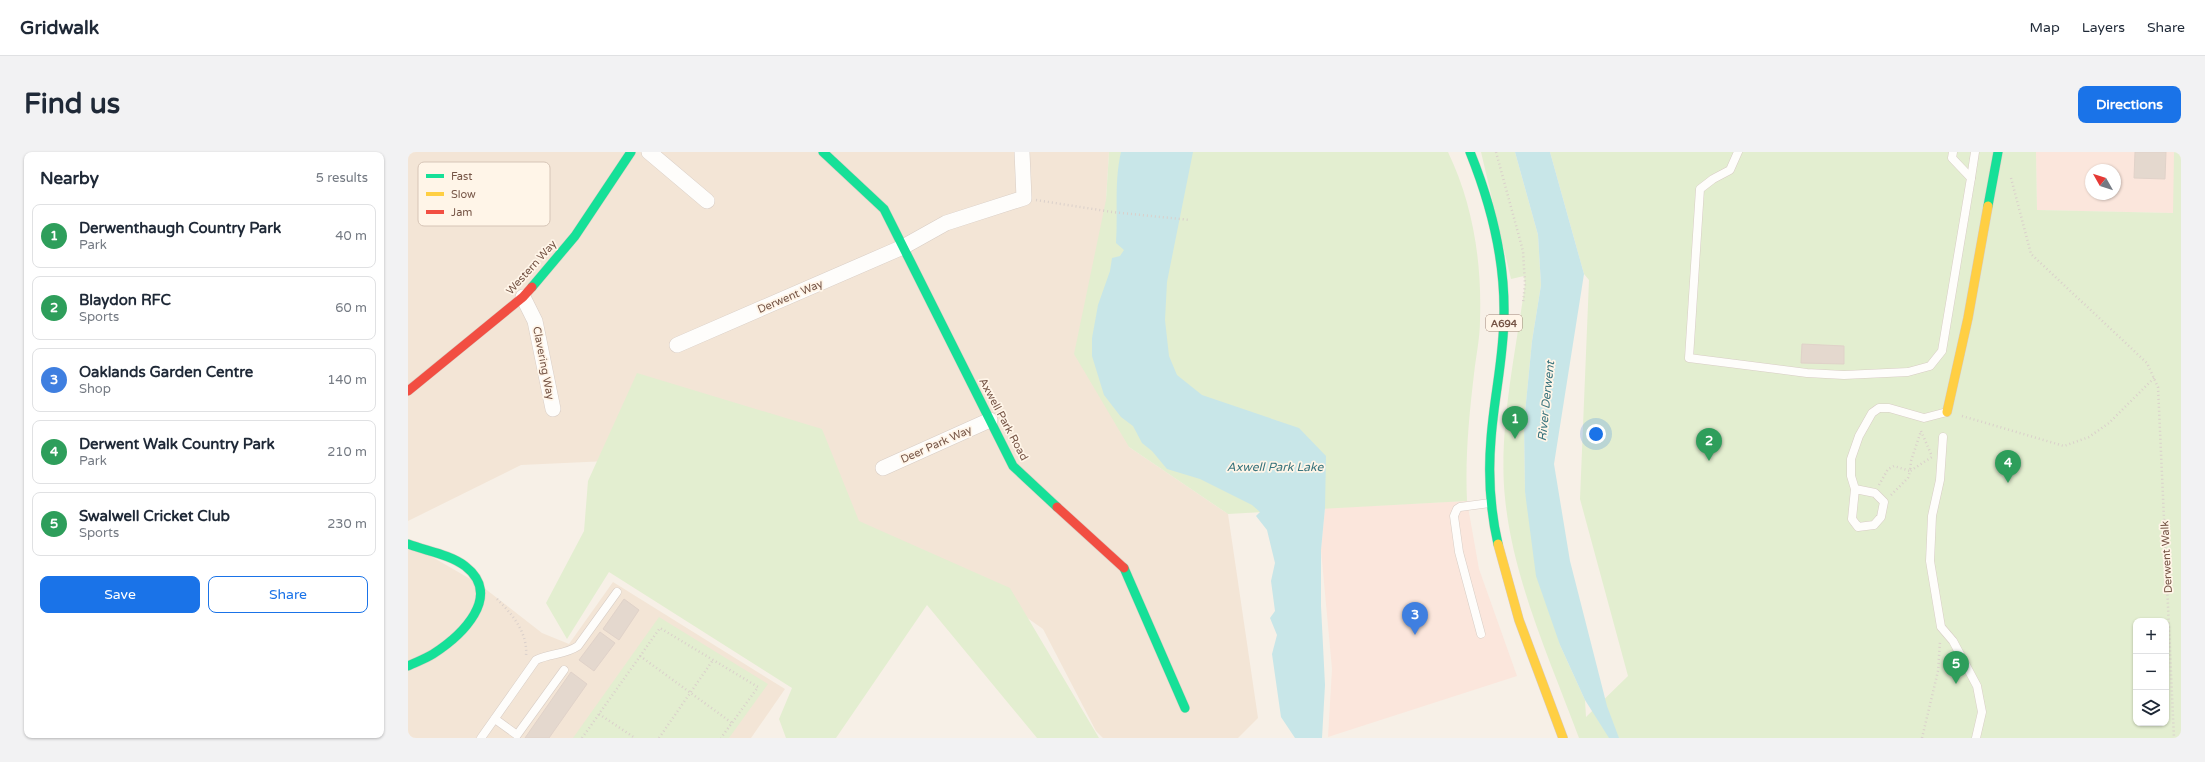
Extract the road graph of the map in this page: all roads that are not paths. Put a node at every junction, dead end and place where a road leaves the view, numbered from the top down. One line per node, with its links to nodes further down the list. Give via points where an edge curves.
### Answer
1 (632, 152): 13 (street, Western Way, via 575,236)
2 (649, 152): 11 (street)
3 (823, 152): 12 (street, Axwell Park Road, via 884,209)
4 (1022, 152): 12 (street, Derwent Way, via 1024,198 946,223)
5 (1470, 152): 22 (street, A694, via 1483,186 1496,239 1504,306 1503,339 1490,438)
6 (1738, 152): 10 (lane, via 1730,170 1700,189 1689,358 1807,373 1844,375 1908,372 1930,366 1942,351)
7 (1953, 152): 10 (lane, via 1952,158)
8 (1974, 152): 10 (lane)
9 (1998, 152): 17 (street, via 1968,318)
10 (1972, 178)
11 (707, 201)
12 (903, 247): 14 (street, Derwent Way); 18 (street, Axwell Park Road)
13 (523, 297): 15 (street, Western Way); 16 (street, Clavering Way, via 535,321)
14 (677, 345)
15 (408, 391)
16 (553, 409)
17 (1947, 412): 21 (lane, via 1924,418 1888,408 1879,408 1872,413 1859,436 1851,459 1851,476)
18 (990, 420): 20 (street, Deer Park Way); 28 (street, Axwell Park Road, via 1013,466 1125,569)
19 (1943, 437): 33 (lane, via 1940,480 1932,516 1930,561 1941,627 1953,641 1977,686 1982,712)
20 (883, 468)
21 (1855, 489): 21 (lane, via 1852,519 1858,527 1874,525 1884,510 1884,502 1875,493)
22 (1491, 503): 25 (lane, via 1460,507 1454,516 1459,552); 32 (street, A694, via 1508,587)
23 (408, 544): 26 (street, via 465,566 474,574 481,594 473,617 455,637 432,655)
24 (617, 592): 29 (lane, via 578,646 569,652 547,655 536,660)
25 (1481, 634)
26 (408, 666)
27 (564, 670): 30 (lane)
28 (1185, 708)
29 (495, 719): 30 (lane); 31 (lane)
30 (516, 736)
31 (481, 738)
32 (1562, 738)
33 (1976, 738)

